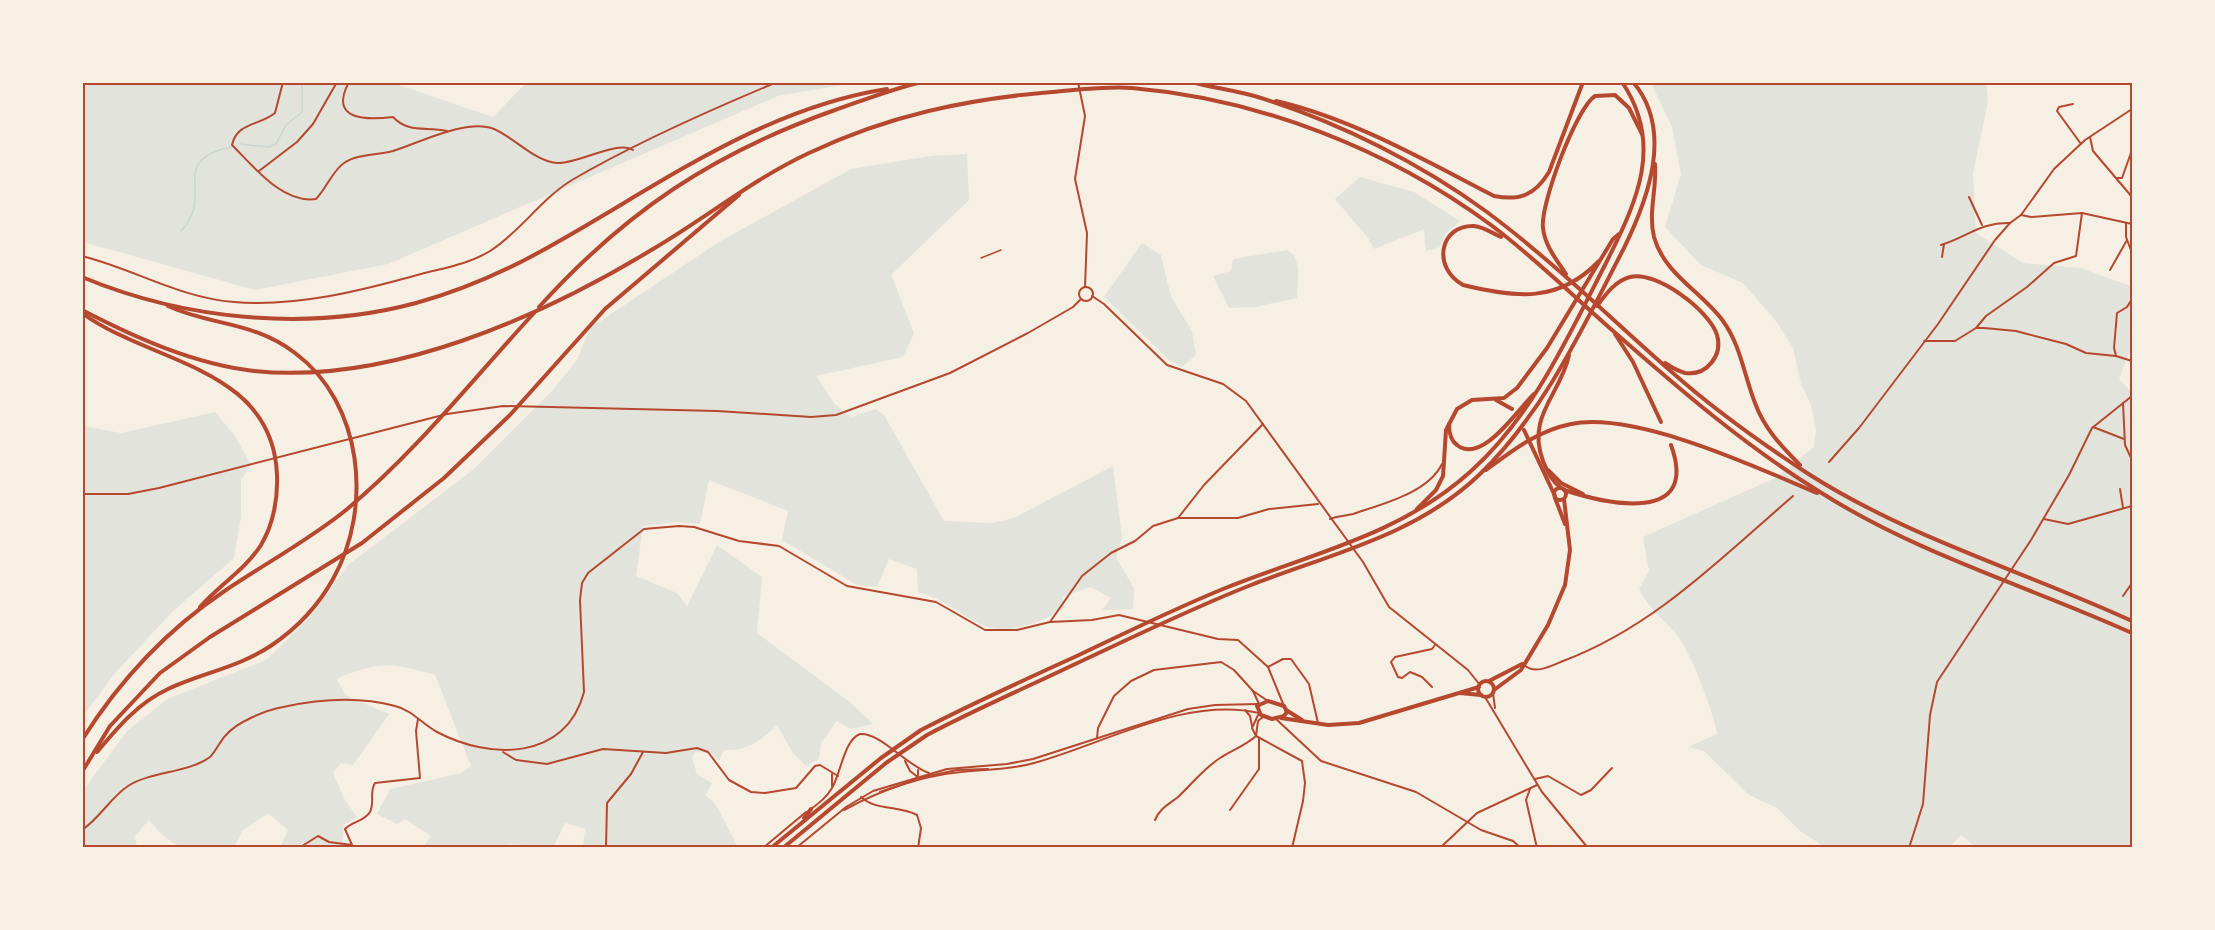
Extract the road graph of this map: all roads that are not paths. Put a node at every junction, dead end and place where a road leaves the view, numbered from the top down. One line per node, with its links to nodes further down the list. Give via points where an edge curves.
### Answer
1 (284, 82): 22 (street, via 275,113 240,129 234,136 232,145)
2 (338, 82): 22 (street, via 313,124)
3 (350, 82): 15 (street, via 343,95 344,106 353,117 393,117 401,126 413,130)
4 (777, 82): 19 (street)
5 (922, 82): 11 (highway)
6 (1078, 82): 45 (street, via 1083,98 1084,131 1075,179 1087,233)
7 (1191, 82): 12 (highway)
8 (1583, 82): 12 (highway, via 1541,185 1529,195 1509,199 1494,196 1340,122)
9 (1622, 82): 16 (highway, via 1636,107)
10 (1635, 84): 21 (highway, via 1648,112)
11 (897, 88): 49 (highway, via 829,104 742,136 491,277 414,304 333,317 272,318 230,316); 96 (highway, via 781,129 730,153 657,199 576,266 398,465 344,512)
12 (1260, 98): 44 (highway, via 1333,126 1413,166 1484,210)
13 (2073, 104): 18 (street, via 2057,111)
14 (2133, 109): 17 (street)
15 (449, 132): 19 (street, via 480,126 493,129 550,163 565,163 621,147); 22 (street, via 341,164 316,199 304,201 286,195)
16 (1642, 135): 33 (highway, via 1640,184); 44 (highway, via 1629,108 1615,95 1595,96 1581,111 1545,202 1542,223 1550,250)
17 (2090, 137): 18 (street); 23 (street, via 2093,151)
18 (2081, 144): 28 (street, via 2054,169)
19 (633, 150): 38 (street, via 563,187 507,238 480,256 381,285 318,298 254,303 207,298)
20 (2133, 150): 23 (street, via 2122,178)
21 (1654, 157): 51 (highway, via 1639,218); 76 (highway, via 1652,216 1659,248 1670,267 1724,322 1764,423)
22 (260, 171)
23 (2117, 178): 26 (street)
24 (755, 181): 34 (highway, via 810,152 907,115 967,100 1129,88 1229,103 1324,133 1430,185); 50 (highway, via 654,249 575,293 489,331 396,362 337,369 257,371 177,353); 133 (highway, via 605,309 510,415 444,478 362,543 210,637 160,673 110,726)
25 (1968, 197): 32 (street)
26 (2133, 197)
27 (2082, 213): 28 (street, via 2031,218); 30 (street); 53 (street, via 2076,256 2054,263)
28 (2021, 215): 29 (street)
29 (2010, 223): 32 (street); 54 (street)
30 (2126, 223): 31 (street); 35 (street)
31 (2133, 224)
32 (1982, 225): 39 (street, via 1960,239 1942,244)
33 (1622, 232): 41 (highway); 59 (highway)
34 (1506, 238): 41 (highway, via 1474,226 1461,229 1443,249 1445,270 1454,280 1477,289 1549,293 1567,287); 52 (highway)
35 (2127, 240): 37 (street); 42 (street)
36 (1001, 250): 40 (street)
37 (2133, 253)
38 (82, 256)
39 (1942, 257)
40 (981, 258)
41 (1601, 258): 60 (highway, via 1536,364)
42 (2110, 270)
43 (82, 277): 49 (highway)
44 (1570, 279): 57 (highway)
45 (1085, 287): 46 (street); 47 (street, via 1080,291)
46 (1092, 296): 47 (street); 66 (street, via 1167,364 1230,388 1246,401)
47 (1081, 299): 80 (street, via 1028,333 950,373 836,415 503,406 473,409 144,492)
48 (2133, 299): 56 (street, via 2117,313)
49 (162, 303): 133 (highway, via 261,333 306,362 333,395 349,432 356,471 356,510 334,579 297,626 249,659 154,696 122,722)
50 (82, 311): 96 (highway, via 107,328 193,366 237,392 258,416 269,440 276,460 277,482 274,511 261,545)
51 (1589, 316): 55 (highway); 57 (highway, via 1609,290 1628,277 1650,277 1689,301 1714,327 1716,357 1703,370 1684,372)
52 (1611, 328): 65 (highway, via 1633,362); 84 (highway, via 1747,442)
53 (1976, 328): 54 (street, via 1955,341); 56 (street, via 2016,331 2086,353)
54 (1924, 341): 74 (street)
55 (1570, 351): 75 (highway, via 1541,416 1539,447); 77 (highway, via 1521,429)
56 (2116, 356): 58 (street)
57 (1657, 358): 76 (highway, via 1722,412)
58 (2133, 361)
59 (1539, 389): 64 (highway, via 1490,441 1475,449 1456,444 1449,431); 89 (highway, via 1515,425 1472,471)
60 (1511, 394): 62 (highway); 62 (highway, via 1507,402 1511,408)
61 (2133, 396): 63 (street)
62 (1490, 398): 64 (highway, via 1465,403)
63 (2123, 403): 67 (street); 69 (street)
64 (1450, 420): 71 (highway)
65 (1660, 422)
66 (1263, 424): 86 (street); 90 (street)
67 (2093, 426): 69 (street); 92 (street)
68 (1524, 430): 73 (highway)
69 (2124, 439): 72 (street)
70 (1671, 445): 81 (highway, via 1676,479 1659,500 1631,504)
71 (1446, 452): 89 (highway, via 1440,483); 91 (street, via 1437,474 1429,482 1355,513)
72 (2133, 460)
73 (1539, 461): 75 (highway); 83 (highway)
74 (1829, 462)
75 (1545, 467): 78 (highway, via 1548,476); 81 (highway, via 1561,483)
76 (1808, 473): 97 (highway, via 1940,542)
77 (1479, 476): 84 (highway, via 1520,444 1547,431 1604,422 1693,444); 160 (highway, via 1445,502 1387,536 1221,597 944,725 886,763)
78 (1562, 489): 81 (highway); 83 (highway, via 1555,491); 85 (highway)
79 (2120, 489): 88 (street)
80 (82, 494)
81 (1584, 494)
82 (1793, 496): 101 (street, via 1689,588 1646,620 1583,654 1543,669 1528,669)
83 (1555, 497): 85 (highway); 93 (highway)
84 (1830, 498): 99 (highway, via 1914,543)
85 (1564, 499): 93 (highway)
86 (1318, 504): 90 (street, via 1269,509 1238,518); 91 (street)
87 (2133, 506): 88 (street)
88 (2123, 508): 92 (street, via 2068,524)
89 (1411, 515): 154 (highway, via 1368,537 1206,596 948,716 881,758)
90 (1178, 518): 98 (street, via 1153,526 1094,564 1064,598)
91 (1329, 519): 100 (street, via 1363,562 1389,607)
92 (2044, 519): 168 (street, via 1933,692 1923,804)
93 (1566, 525): 101 (highway, via 1570,550 1564,585 1538,645)
94 (2133, 583): 95 (street)
95 (2123, 596)
96 (194, 614): 128 (highway, via 129,676)
97 (2133, 621)
98 (1050, 622): 102 (street, via 1124,615 1238,640); 130 (street, via 1017,630 985,630 936,602 847,586 780,546 739,541 694,527 644,529 588,573 582,583 584,692 580,706 555,735 524,749)
99 (2133, 633)
100 (1436, 645): 104 (street, via 1473,675); 105 (street, via 1395,657 1391,662 1398,677 1415,672)
101 (1523, 664): 103 (highway); 108 (highway, via 1518,674)
102 (1268, 667): 107 (street); 123 (street, via 1283,658 1292,659 1309,684)
103 (1488, 682): 104 (highway); 108 (highway)
104 (1480, 686): 109 (highway); 110 (highway)
105 (1432, 687)
106 (1253, 691): 111 (street); 113 (street); 129 (street, via 1221,662 1154,670 1131,681 1114,696 1098,728)
107 (1280, 692): 112 (street); 117 (street)
108 (1494, 692): 110 (highway); 115 (street)
109 (1459, 693): 110 (highway); 123 (highway, via 1359,723)
110 (1483, 696): 115 (street)
111 (1268, 701): 112 (highway); 113 (highway)
112 (1275, 701): 117 (highway)
113 (1259, 704): 116 (highway); 129 (street, via 1203,706)
114 (1245, 710): 116 (street); 124 (street); 129 (street, via 1196,711)
115 (1495, 711): 143 (street)
116 (1259, 713): 118 (highway); 124 (street)
117 (1285, 713): 120 (highway); 121 (highway); 122 (highway); 125 (street)
118 (1263, 717): 120 (highway); 126 (street, via 1258,721)
119 (418, 719): 130 (street, via 460,743); 155 (street, via 396,706 349,698 271,710 232,730 211,756 200,762 140,779 126,787); 156 (street, via 420,778 375,783 368,816 345,829 352,845 318,836)
120 (1276, 719): 125 (street)
121 (1293, 719): 122 (highway); 125 (street)
122 (1303, 720): 123 (highway)
123 (1318, 723)
124 (1252, 728): 126 (street)
125 (1287, 729): 153 (street, via 1321,761 1416,792)
126 (1256, 736): 127 (street); 152 (street, via 1193,779)
127 (1259, 739): 151 (street, via 1259,769); 163 (street, via 1302,761 1303,798)
128 (82, 740)
129 (1097, 740): 137 (street, via 1034,763); 139 (street, via 1020,762)
130 (503, 752): 131 (street, via 516,760 547,764 603,749)
131 (644, 752): 140 (street, via 705,750 729,780 758,794 796,788 815,766 828,767); 157 (street, via 607,803)
132 (905, 761): 134 (street); 135 (street); 141 (street, via 875,738 860,734 848,743)
133 (87, 764): 138 (highway)
134 (908, 767): 142 (street); 144 (street)
135 (917, 768): 139 (street); 142 (street)
136 (1612, 768): 143 (street, via 1581,795 1548,776)
137 (993, 770): 142 (street, via 967,769); 148 (street, via 942,774)
138 (82, 772)
139 (929, 773): 142 (street)
140 (832, 774): 141 (street); 146 (street)
141 (838, 776): 146 (street)
142 (917, 777): 144 (street); 148 (street)
143 (1535, 779): 145 (street)
144 (905, 781): 149 (street)
145 (1538, 784): 147 (street); 167 (street)
146 (832, 788): 150 (street)
147 (1530, 789): 153 (street, via 1486,807); 166 (street, via 1526,800)
148 (878, 794): 149 (street)
149 (862, 798): 161 (street); 162 (street, via 872,806 905,809 917,815 921,828)
150 (811, 809): 154 (highway); 158 (street)
151 (1230, 810)
152 (1155, 820)
153 (1468, 822): 164 (street); 165 (street)
154 (800, 823): 159 (highway)
155 (82, 830)
156 (299, 848)
157 (606, 848)
158 (762, 848)
159 (770, 848)
160 (783, 848)
161 (796, 848)
162 (918, 848)
163 (1292, 848)
164 (1440, 848)
165 (1521, 848)
166 (1537, 848)
167 (1588, 848)
168 (1910, 848)

